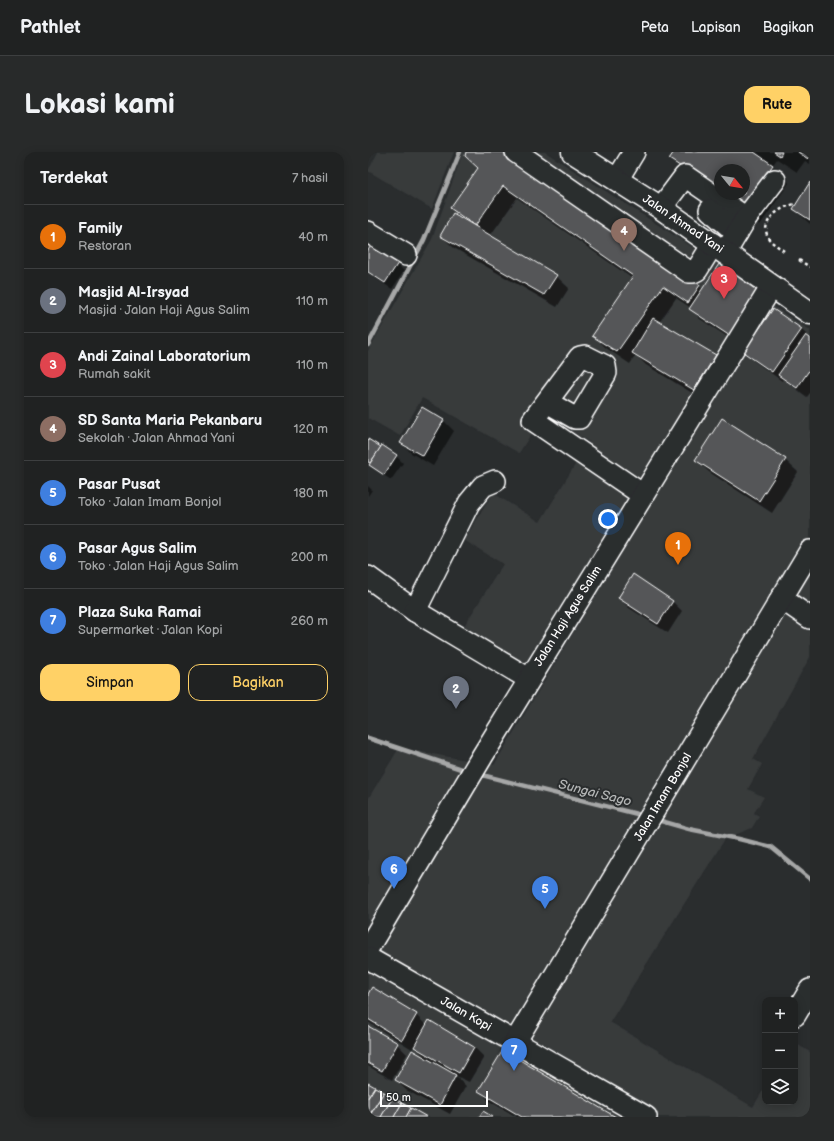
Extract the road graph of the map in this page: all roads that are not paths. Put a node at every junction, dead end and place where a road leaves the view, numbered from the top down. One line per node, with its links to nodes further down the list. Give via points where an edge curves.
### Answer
1 (516, 152): 10 (street, via 689,272 697,270)
2 (573, 152): 4 (main road, Jalan Ahmad Yani)
3 (634, 152): 4 (street)
4 (617, 180): 6 (main road, Jalan Ahmad Yani)
5 (775, 180): 8 (street)
6 (661, 208): 8 (street, via 685,176); 10 (main road, Jalan Ahmad Yani)
7 (710, 210): 8 (street)
8 (742, 225): 10 (street)
9 (369, 233): 11 (street)
10 (719, 249): 12 (main road, Jalan Ahmad Yani)
11 (406, 255)
12 (772, 286): 13 (main road, Jalan Ahmad Yani); 16 (street, Jalan Haji Agus Salim)
13 (810, 313)
14 (547, 402): 16 (street, via 533,420)
15 (495, 481): 20 (street, via 483,486 469,503)
16 (643, 495): 22 (street, Jalan Haji Agus Salim)
17 (810, 551): 19 (street, Jalan Imam Bonjol)
18 (368, 577): 20 (street)
19 (781, 598): 21 (street); 27 (street, Jalan Imam Bonjol)
20 (415, 611): 22 (street)
21 (810, 618)
22 (529, 680): 23 (street, Jalan Haji Agus Salim)
23 (368, 948)
24 (368, 958): 27 (street, Jalan Kopi)
25 (810, 990): 26 (street)
26 (798, 1010)
27 (515, 1042): 28 (street, Jalan Kopi)
28 (646, 1117)

